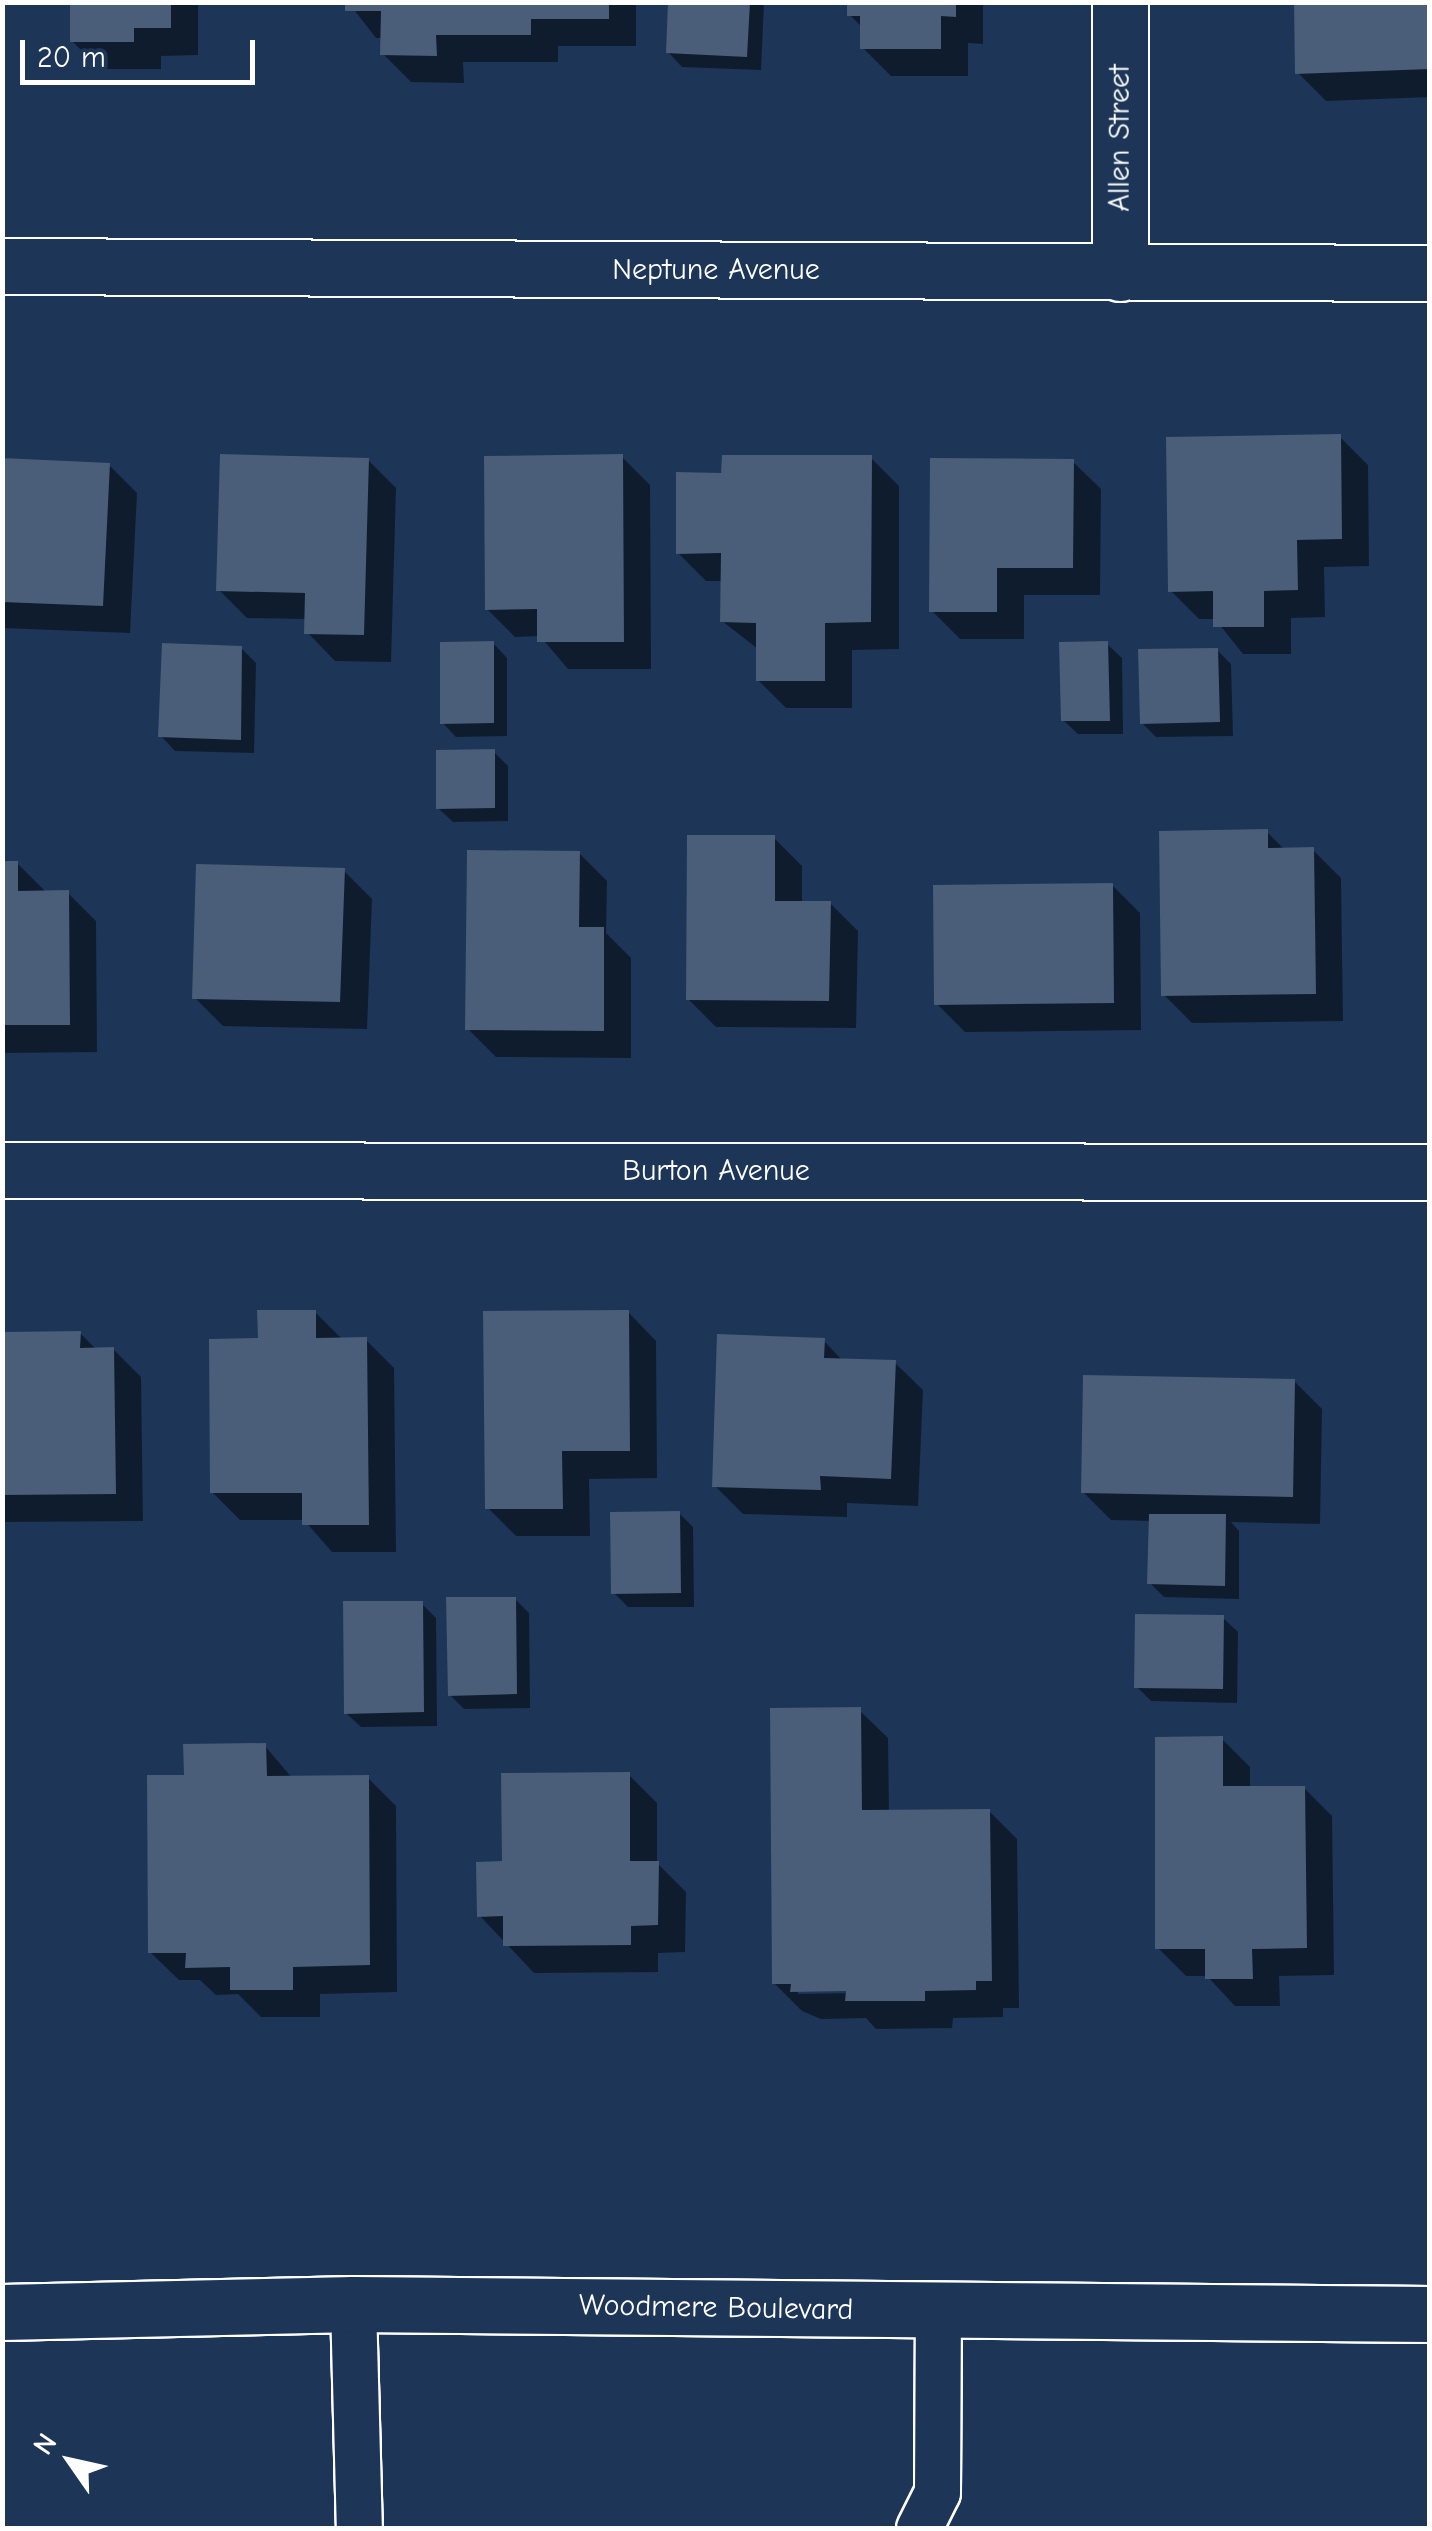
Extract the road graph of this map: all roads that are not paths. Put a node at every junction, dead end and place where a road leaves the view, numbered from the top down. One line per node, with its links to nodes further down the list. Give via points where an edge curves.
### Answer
1 (1120, 2): 3 (street, Allen Street)
2 (2, 266): 3 (street, Neptune Avenue)
3 (1120, 273): 4 (street, Neptune Avenue)
4 (1430, 273)
5 (2, 1170): 6 (street, Burton Avenue)
6 (1430, 1172)
7 (353, 2304): 8 (street, Woodmere Boulevard); 9 (street, Woodmere Boulevard); 11 (lane)
8 (938, 2310): 10 (street, Woodmere Boulevard); 12 (lane, via 936,2492)
9 (2, 2312)
10 (1430, 2314)
11 (360, 2528)
12 (919, 2528)

